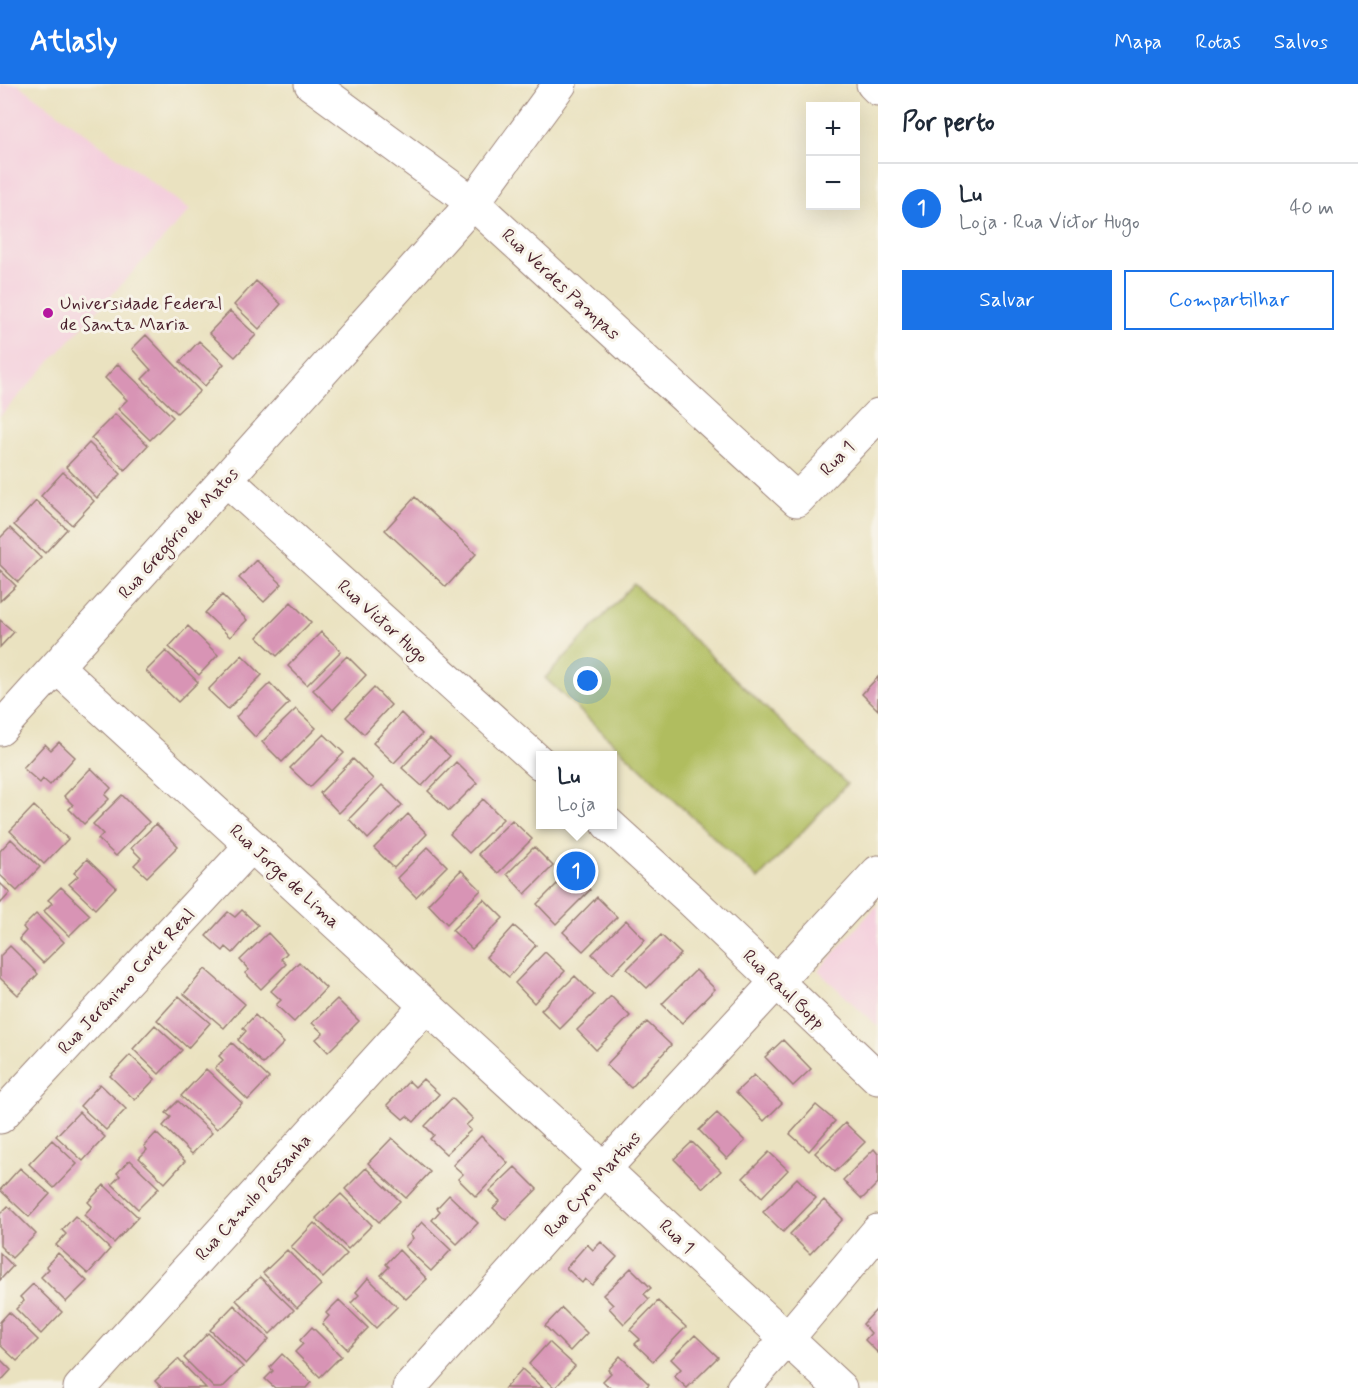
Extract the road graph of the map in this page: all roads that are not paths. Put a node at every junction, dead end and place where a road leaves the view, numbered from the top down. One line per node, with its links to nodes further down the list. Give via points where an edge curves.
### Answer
1 (311, 84): 5 (street, Rua Verdes Pampas)
2 (560, 84): 5 (street, Rua Gregório de Matos)
3 (873, 84): 4 (street)
4 (878, 89)
5 (473, 203): 7 (street, Rua Gregório de Matos); 8 (street, Rua Verdes Pampas)
6 (878, 415): 8 (street, Rua 1)
7 (226, 480): 9 (street, Rua Gregório de Matos); 11 (street, Rua Victor Hugo)
8 (797, 500)
9 (57, 667): 10 (street, Rua Gregório de Matos); 13 (street, Rua Jorge de Lima)
10 (0, 729)
11 (536, 759)
12 (612, 829): 15 (street, Rua Raul Bopp)
13 (251, 846): 16 (street, Rua Jorge de Lima); 19 (street, Rua Jerônimo Corte Real)
14 (878, 872): 15 (street, Rua Cyro Martins)
15 (777, 983): 17 (street, Rua Raul Bopp); 20 (street, Rua Cyro Martins)
16 (426, 1006): 18 (street, Rua Jorge de Lima); 23 (street, Rua Camilo Pessanha)
17 (878, 1078)
18 (512, 1086): 20 (street, Rua 1)
19 (0, 1117)
20 (604, 1169): 22 (street, Rua 1); 24 (street, Rua Cyro Martins)
21 (878, 1231): 22 (street)
22 (787, 1339): 25 (street); 26 (street, Rua 1)
23 (80, 1388)
24 (409, 1388)
25 (743, 1388)
26 (840, 1388)

